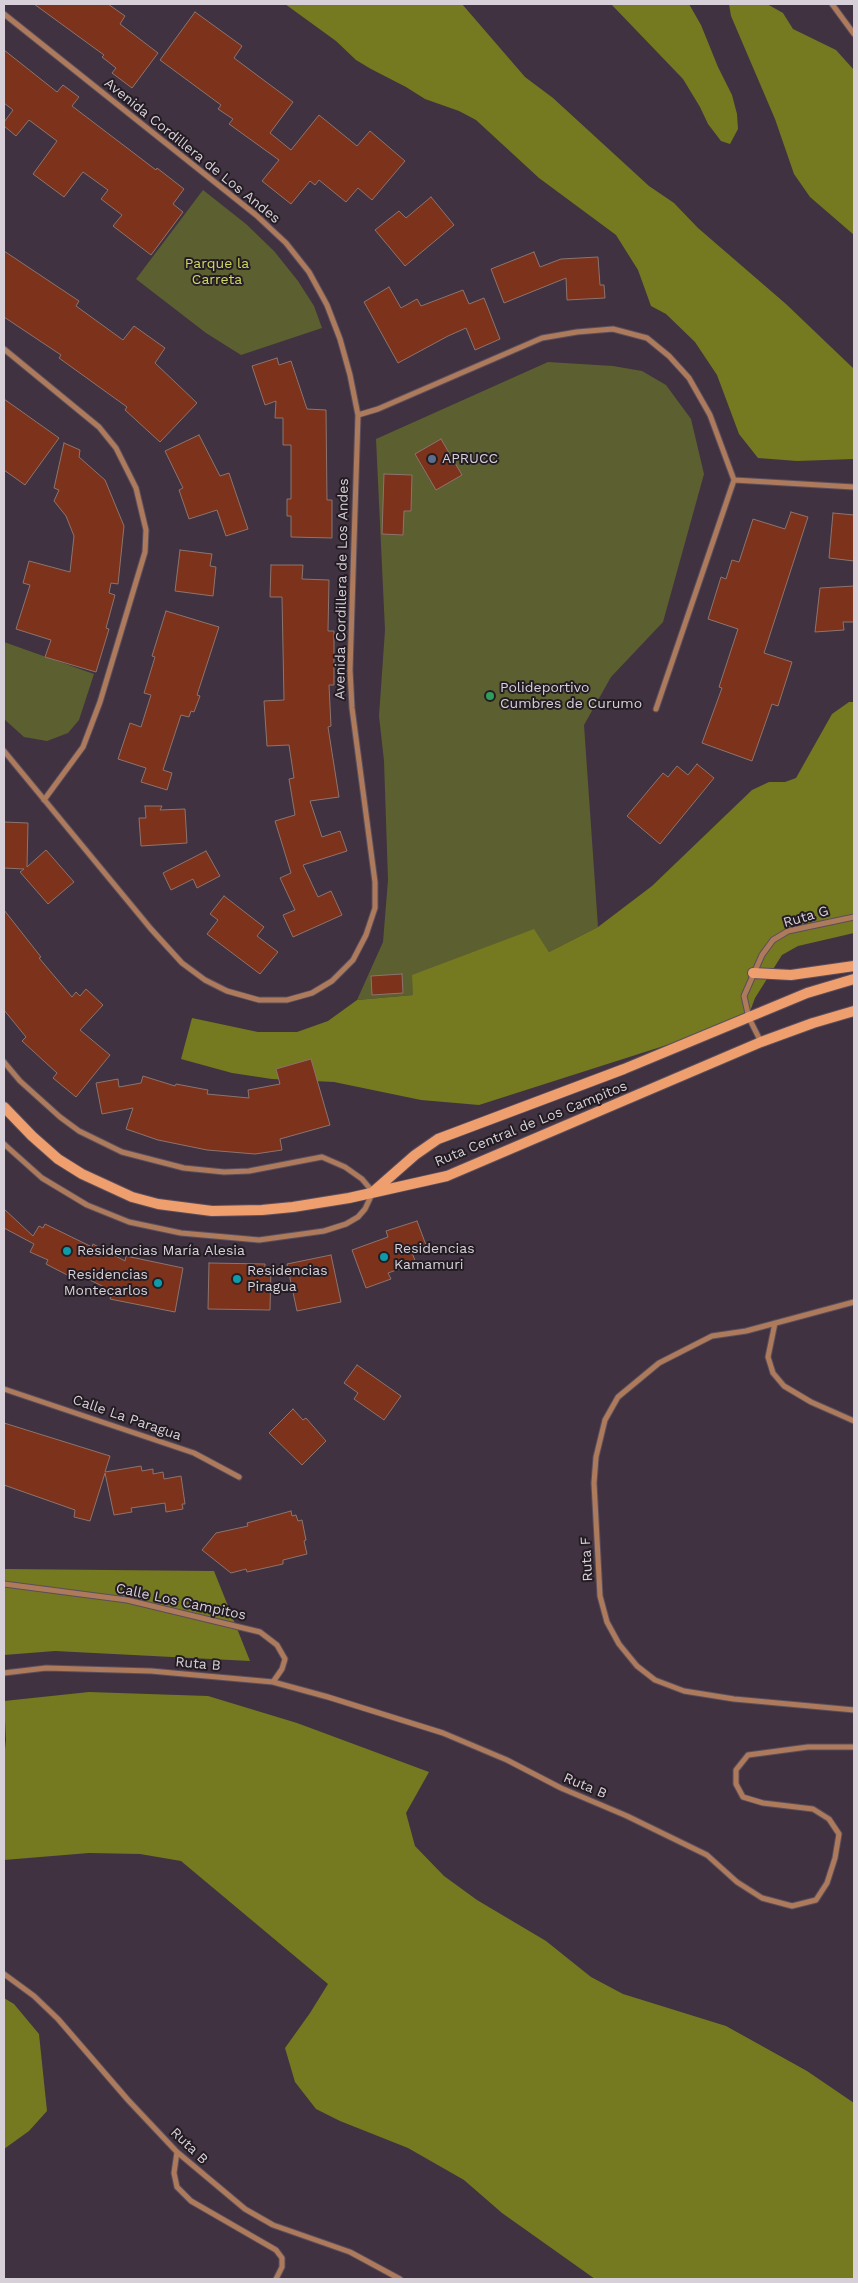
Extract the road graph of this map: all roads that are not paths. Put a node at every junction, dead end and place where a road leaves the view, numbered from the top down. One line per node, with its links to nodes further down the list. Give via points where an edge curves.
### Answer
1 (832, 4): 3 (street)
2 (4, 14): 5 (street, Avenida Cordillera de Los Andes, via 256,215 286,243 327,305 350,375)
3 (854, 34)
4 (4, 349): 10 (street, via 99,427 116,448 136,488 146,530 145,552 84,747)
5 (358, 415): 6 (street, via 542,338 614,329 647,338 689,378 710,416); 10 (street, Avenida Cordillera de Los Andes, via 350,670 375,882 375,908 353,960 332,982 312,993 287,1000 258,1000 227,991 205,980 182,963)
6 (734, 480): 7 (street); 8 (street)
7 (854, 487)
8 (656, 709)
9 (4, 751): 10 (street, Avenida Cordillera de Los Andes)
10 (44, 800)
11 (854, 917): 13 (street, Ruta G, via 788,931 773,940)
12 (854, 966): 13 (main road, via 791,975)
13 (753, 973): 16 (street, Ruta G, via 744,996)
14 (854, 979): 16 (main road, Ruta Central de Los Campitos, via 807,993)
15 (854, 1011): 17 (main road, Ruta Central de Los Campitos)
16 (749, 1018): 17 (street, Ruta G); 21 (main road, Ruta Central de Los Campitos, via 438,1139)
17 (761, 1042): 21 (main road, Ruta Central de Los Campitos, via 447,1176)
18 (4, 1062): 21 (street, via 60,1117 79,1131 122,1152 184,1168 224,1172 249,1171 322,1157 345,1167)
19 (4, 1107): 21 (main road, via 51,1153 82,1174 132,1197 158,1204 212,1210 262,1210 293,1208)
20 (4, 1144): 21 (street, via 42,1178 87,1205 129,1222 181,1232 259,1240 324,1231 358,1217)
21 (374, 1192)
22 (854, 1302): 23 (street, Ruta F)
23 (776, 1323): 25 (street, via 768,1357 773,1373 784,1386 810,1402); 30 (street, Ruta F, via 712,1336 684,1349 659,1363 618,1397 605,1420 596,1457 594,1501 600,1596 607,1622 619,1644 637,1666 655,1680 684,1691 707,1695)
24 (4, 1389): 26 (street, Calle La Paragua, via 194,1452)
25 (854, 1421)
26 (239, 1477)
27 (4, 1584): 29 (street, Calle Los Campitos, via 128,1600 260,1632 277,1645 285,1659)
28 (4, 1673): 29 (street, Ruta B, via 46,1668 150,1670)
29 (273, 1682): 31 (street, Ruta B, via 443,1733 508,1760 707,1855 737,1882 762,1898 792,1906 816,1900 827,1883 839,1834 829,1819 813,1810 743,1797 736,1784 736,1770 748,1755 808,1747)
30 (854, 1710)
31 (854, 1748)
32 (4, 1974): 33 (street, Ruta B, via 58,2019)
33 (177, 2152): 34 (street, via 174,2173 177,2187 192,2201 276,2250 282,2258); 35 (street, Ruta B, via 245,2209 274,2225 350,2252)
34 (276, 2279)
35 (400, 2279)

